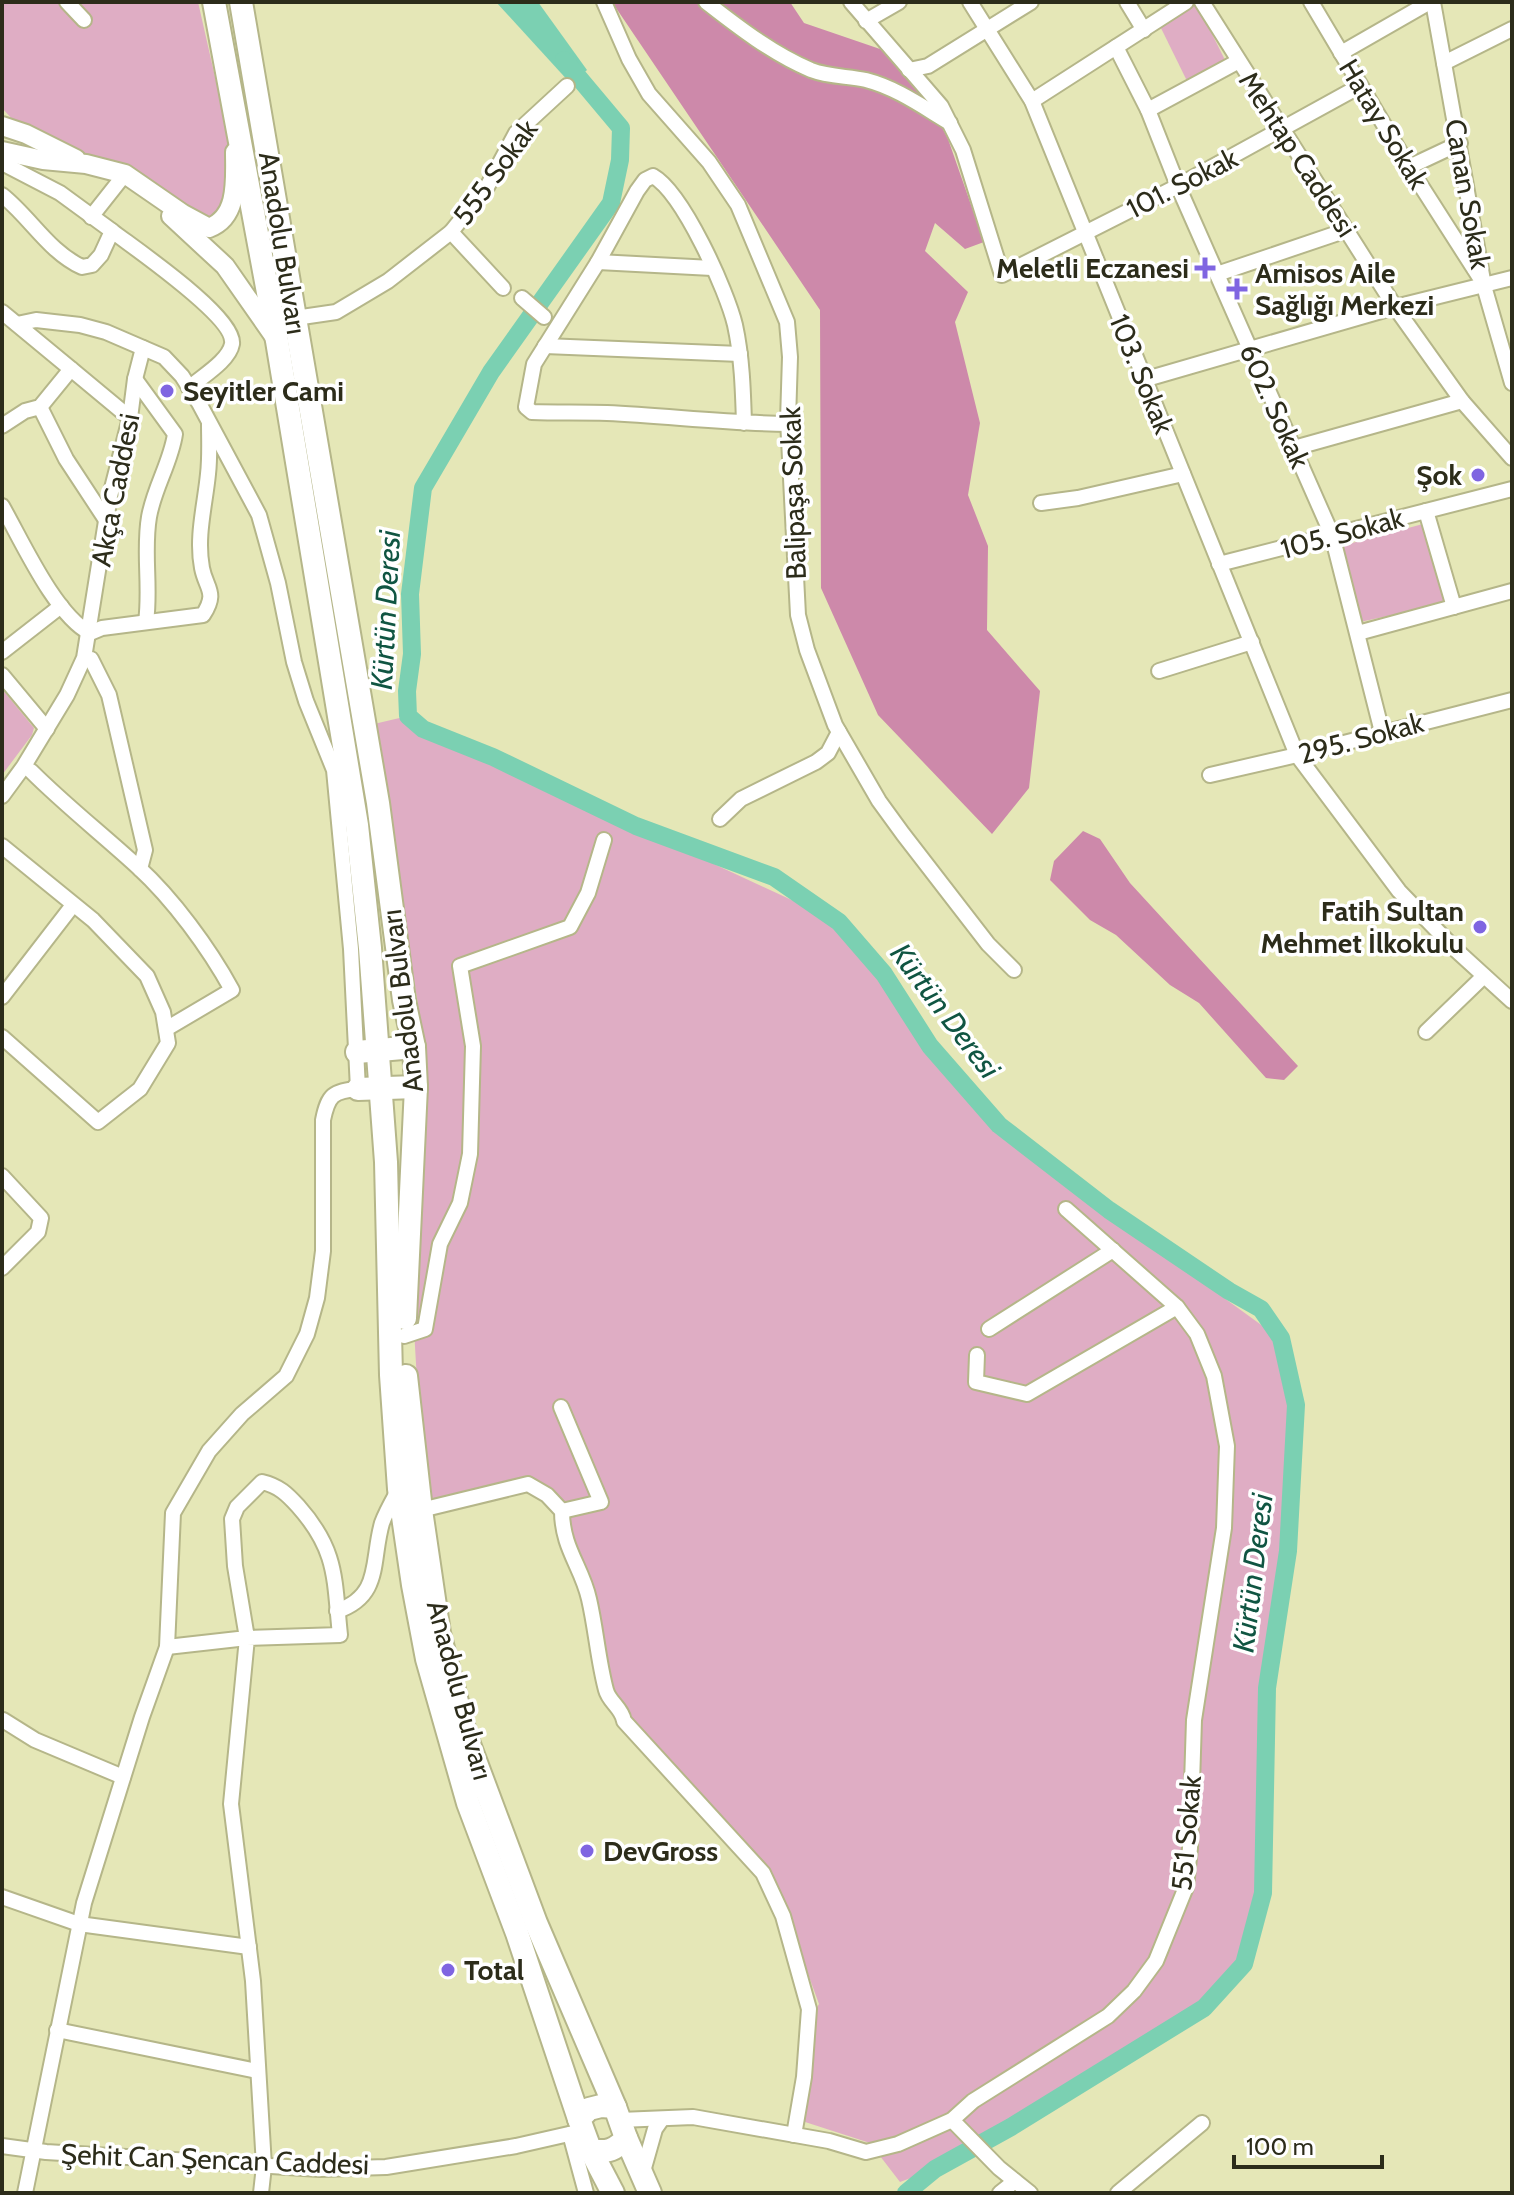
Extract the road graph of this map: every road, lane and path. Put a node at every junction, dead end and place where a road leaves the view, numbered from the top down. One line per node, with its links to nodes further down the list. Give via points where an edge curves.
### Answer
1 (67, 2): 16 (street)
2 (203, 2): 23 (highway)
3 (214, 2): 23 (highway)
4 (604, 2): 75 (street, Balipaşa Sokak, via 649,94 709,162 738,205 787,322)
5 (706, 2): 32 (street, via 814,71 889,87)
6 (851, 2): 17 (street)
7 (899, 2): 17 (street)
8 (970, 2): 19 (street, 103. Sokak)
9 (1031, 2): 19 (street)
10 (1127, 2): 20 (street)
11 (1186, 2): 20 (street)
12 (1202, 2): 24 (street, Mehtap Caddesi)
13 (1311, 2): 22 (street, Hatay Sokak)
14 (1431, 2): 22 (street); 25 (street, Canan Sokak)
15 (241, 7): 58 (highway, Anadolu Bulvarı)
16 (84, 20)
17 (866, 21): 26 (street)
18 (1512, 29): 25 (street)
19 (988, 30): 26 (street, via 928,66); 29 (street, 103. Sokak)
20 (1144, 30): 21 (street)
21 (1116, 47): 29 (street); 30 (street, 602. Sokak)
22 (1341, 53): 28 (street, Hatay Sokak)
23 (222, 54): 31 (highway, Anadolu Bulvarı)
24 (1237, 62): 30 (street); 34 (street, Mehtap Caddesi)
25 (1444, 63): 35 (street, Canan Sokak)
26 (909, 70): 32 (street, via 931,91)
27 (567, 86): 46 (street, 555 Sokak, via 516,133 487,187)
28 (1360, 86): 34 (street, 101. Sokak); 39 (street, Hatay Sokak)
29 (1032, 101): 47 (street, 103. Sokak)
30 (1148, 110): 41 (street, 602. Sokak)
31 (234, 118): 40 (main road, via 235,187 224,221 217,225 200,225); 60 (highway, Anadolu Bulvarı)
32 (950, 123): 47 (street, 101. Sokak, via 1002,275)
33 (2, 126): 38 (main road)
34 (1282, 131): 41 (street, 101. Sokak); 44 (street, Mehtap Caddesi)
35 (1460, 143): 39 (street); 52 (street, Canan Sokak)
36 (2, 151): 38 (main road)
37 (2, 163): 43 (street, via 60,193)
38 (86, 164): 40 (main road)
39 (1409, 167): 52 (street, Hatay Sokak)
40 (125, 174): 43 (street); 60 (main road, via 225,266)
41 (1178, 186): 47 (street, 101. Sokak); 50 (street, 602. Sokak)
42 (2, 195): 45 (street, via 82,267 101,255)
43 (91, 217): 45 (street)
44 (1347, 230): 50 (street); 55 (street, Mehtap Caddesi)
45 (112, 231): 69 (street, via 186,285 229,333 232,347 226,356)
46 (451, 232): 53 (street); 58 (street, 555 Sokak, via 388,281 336,312)
47 (1086, 233): 67 (street, 103. Sokak)
48 (598, 262): 49 (street); 49 (street, via 637,191 653,176 675,196); 61 (street)
49 (712, 268): 64 (street, via 734,320)
50 (1217, 274): 63 (street, 602. Sokak)
51 (1512, 278): 52 (street)
52 (1484, 286): 55 (street); 68 (street, Canan Sokak)
53 (503, 288)
54 (522, 298): 57 (street)
55 (1395, 307): 63 (street); 70 (street, Mehtap Caddesi)
56 (2, 312): 59 (street)
57 (544, 317)
58 (295, 318): 119 (highway, Anadolu Bulvarı)
59 (17, 324): 62 (street, via 36,320 80,325); 65 (street)
60 (277, 341): 120 (highway, Anadolu Bulvarı, via 357,825 370,948)
61 (545, 346): 64 (street); 74 (street, via 529,382 526,407 532,412)
62 (143, 348): 66 (street, Akça Caddesi); 69 (street, via 164,357)
63 (1249, 350): 67 (street); 77 (street, 602. Sokak)
64 (740, 354): 74 (street)
65 (71, 369): 71 (street); 72 (street)
66 (135, 379): 72 (street, Akça Caddesi); 90 (street, via 175,434 149,514)
67 (1143, 380): 79 (street, 103. Sokak)
68 (1512, 383)
69 (189, 388): 73 (street)
70 (1462, 401): 77 (street); 78 (street, Mehtap Caddesi)
71 (40, 407): 76 (street); 84 (street)
72 (130, 418): 84 (street, Akça Caddesi)
73 (209, 421): 90 (street, via 201,530 202,570 211,597 203,615); 120 (street, via 259,515 294,662 334,770)
74 (744, 423): 75 (street)
75 (788, 424): 100 (street, Balipaşa Sokak, via 798,615)
76 (2, 426)
77 (1294, 448): 85 (street, 602. Sokak)
78 (1512, 458)
79 (1183, 474): 81 (street); 86 (street, 103. Sokak)
80 (1512, 489): 83 (street, 105. Sokak)
81 (1041, 503)
82 (2, 506): 88 (street)
83 (1426, 511): 85 (street, 105. Sokak); 89 (street)
84 (106, 520): 91 (street, Akça Caddesi)
85 (1332, 535): 86 (street, 105. Sokak); 92 (street, 602. Sokak)
86 (1219, 564): 93 (street, 103. Sokak)
87 (1512, 591): 89 (street)
88 (61, 606): 91 (street, via 77,627); 94 (street)
89 (1454, 607): 92 (street)
90 (146, 622): 91 (street)
91 (90, 633): 95 (street, Akça Caddesi); 99 (street, Akça Caddesi, via 84,658)
92 (1358, 633): 101 (street, 602. Sokak)
93 (1252, 642): 96 (street); 102 (street, 103. Sokak)
94 (2, 652)
95 (91, 659): 103 (street, Akça Caddesi, via 76,699); 110 (street, via 109,695 145,850)
96 (1159, 671)
97 (2, 675): 99 (street)
98 (1512, 700): 101 (street, 295. Sokak)
99 (47, 729): 103 (street, Akça Caddesi)
100 (839, 732): 107 (street, via 828,753 816,762 741,799); 112 (street, Balipaşa Sokak, via 903,834)
101 (1382, 732): 102 (street, 295. Sokak)
102 (1297, 755): 104 (street, 295. Sokak); 113 (street, 103. Sokak, via 1399,891)
103 (27, 769): 105 (street); 106 (street, Akça Caddesi); 110 (street)
104 (1210, 775)
105 (2, 796)
106 (2, 810)
107 (720, 819)
108 (604, 840): 129 (street, via 588,893 570,927 460,966 473,1046 470,1154 460,1203 440,1244 425,1329)
109 (2, 846): 111 (street)
110 (140, 869): 116 (street, via 232,990)
111 (73, 905): 114 (street); 116 (street, via 147,976)
112 (1014, 970)
113 (1484, 976): 115 (street, 103. Sokak); 117 (street)
114 (2, 997)
115 (1512, 1001)
116 (166, 1029): 118 (street, via 168,1043 140,1089 98,1122)
117 (1426, 1032)
118 (2, 1037)
119 (414, 1047): 120 (highway); 121 (highway, Anadolu Bulvarı)
120 (367, 1052): 122 (highway, Anadolu Bulvarı)
121 (416, 1087): 122 (highway); 129 (highway, Anadolu Bulvarı)
122 (369, 1089): 132 (highway, Anadolu Bulvarı, via 388,1192); 137 (street, via 333,1094 327,1101 323,1251 307,1334 286,1376 209,1451 173,1513)
123 (2, 1176): 126 (street, via 41,1218 38,1232)
124 (1066, 1209): 125 (street, 551 Sokak)
125 (1113, 1250): 127 (street, 551 Sokak); 128 (street)
126 (2, 1268)
127 (1177, 1307): 130 (street, via 1027,1394 976,1382); 146 (street, 551 Sokak, via 1197,1334 1214,1376 1227,1446 1224,1528 1194,1720 1186,1887 1156,1961 1134,1991 1108,2016 973,2101)
128 (989, 1329)
129 (404, 1336): 133 (highway, Anadolu Bulvarı)
130 (977, 1355)
131 (561, 1407): 134 (street, via 601,1502)
132 (399, 1489): 135 (street, via 382,1522 369,1589 354,1606); 149 (highway, Anadolu Bulvarı, via 427,1659 448,1736)
133 (421, 1510): 134 (street, via 528,1484); 147 (highway, Anadolu Bulvarı, via 439,1633 466,1736 536,1923)
134 (562, 1511): 150 (street, via 572,1559 589,1595 606,1694 624,1721 763,1873 783,1916 809,2009)
135 (337, 1611): 136 (street, via 340,1635); 136 (street, via 330,1554 320,1534 285,1492 262,1482 232,1519)
136 (247, 1638): 137 (street); 142 (street, via 231,1804)
137 (167, 1647): 139 (street)
138 (3, 1720): 139 (street, via 35,1740)
139 (123, 1777): 141 (street)
140 (2, 1897): 141 (street)
141 (79, 1924): 142 (street); 143 (street)
142 (249, 1947): 144 (street)
143 (57, 2030): 144 (street); 152 (street)
144 (257, 2071): 153 (street)
145 (662, 2119): 147 (street, 551 Sokak); 150 (street, 551 Sokak, via 693,2117); 155 (street, via 655,2129)
146 (952, 2120): 150 (street, 551 Sokak, via 866,2152); 154 (street)
147 (620, 2122): 149 (highway, via 601,2106 589,2109); 149 (highway, via 613,2149 605,2152); 155 (highway, Anadolu Bulvarı)
148 (1202, 2123): 162 (street)
149 (580, 2133): 153 (street, Şehit Can Şencan Caddesi, via 386,2167); 158 (street); 159 (highway, Anadolu Bulvarı)
150 (794, 2135)
151 (2, 2146): 152 (street, Şehit Can Şencan Caddesi)
152 (35, 2149): 153 (street, Şehit Can Şencan Caddesi); 156 (street)
153 (264, 2166): 157 (street)
154 (1015, 2181): 160 (street); 161 (street)
155 (646, 2184)
156 (25, 2193)
157 (261, 2193)
158 (586, 2193)
159 (613, 2193)
160 (1000, 2193)
161 (1030, 2193)
162 (1118, 2193)

